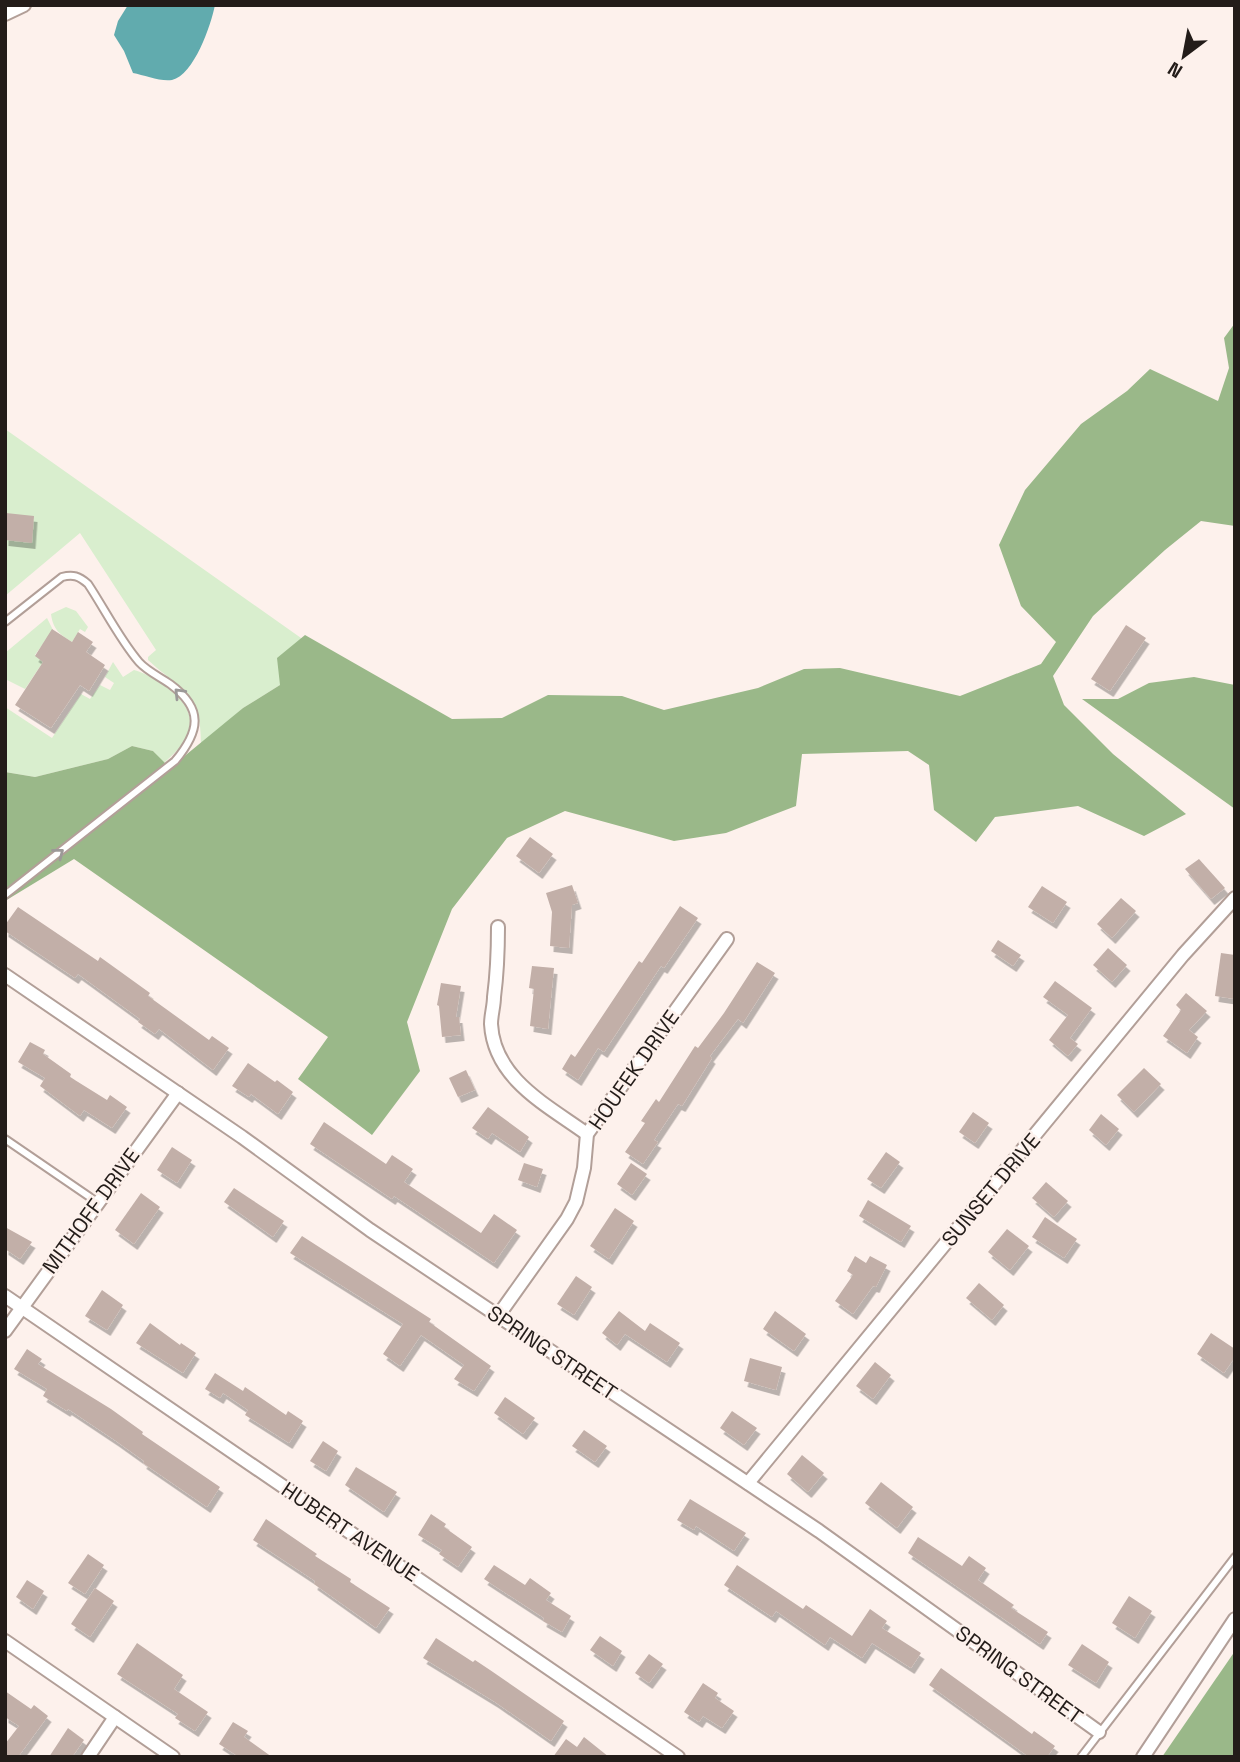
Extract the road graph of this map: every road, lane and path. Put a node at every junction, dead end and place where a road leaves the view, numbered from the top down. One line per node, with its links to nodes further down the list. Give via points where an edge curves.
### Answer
1 (24, 5): 2 (street)
2 (5, 14)
3 (5, 622): 4 (lane, one-way to 3, via 175,761 189,745 196,723 183,696 139,663 80,577 62,577)
4 (5, 895)
5 (1235, 898): 17 (street, SUNSET DRIVE)
6 (498, 927): 10 (street, via 491,1021 498,1054 524,1088)
7 (727, 939): 10 (street, HOUFEK DRIVE)
8 (5, 975): 9 (street, SPRING STREET)
9 (178, 1093): 12 (street, MITHOFF DRIVE); 15 (street, SPRING STREET)
10 (587, 1134): 15 (street, HOUFEK DRIVE, via 584,1168 568,1219)
11 (5, 1139): 12 (lane)
12 (97, 1202): 14 (street, MITHOFF DRIVE)
13 (5, 1296): 14 (street, HUBERT AVENUE)
14 (21, 1307): 16 (street, MITHOFF DRIVE); 25 (street, HUBERT AVENUE)
15 (498, 1316): 17 (street, SPRING STREET)
16 (5, 1331)
17 (748, 1483): 22 (street, SPRING STREET)
18 (1235, 1557): 22 (lane)
19 (1235, 1619): 27 (street)
20 (5, 1641): 21 (street)
21 (115, 1717): 23 (street); 24 (street)
22 (1099, 1732): 26 (lane)
23 (88, 1757)
24 (173, 1757)
25 (678, 1757)
26 (1081, 1757)
27 (1143, 1757)

